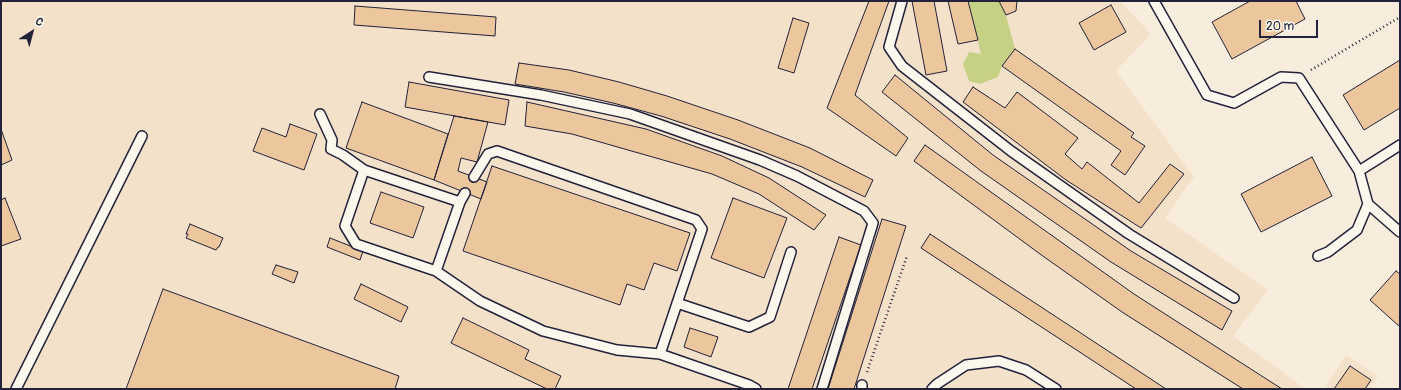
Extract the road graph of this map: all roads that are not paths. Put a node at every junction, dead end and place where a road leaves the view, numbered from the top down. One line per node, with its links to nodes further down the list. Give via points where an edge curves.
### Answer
1 (902, 1): 17 (lane, via 889,47 902,66 1011,152 1129,234)
2 (1154, 1): 8 (lane, via 1207,95 1234,103 1281,77 1298,78)
3 (429, 77): 22 (lane, via 541,95 630,114 760,160 864,211 873,223)
4 (320, 114): 7 (lane, via 332,140 331,149)
5 (142, 136): 20 (lane)
6 (1400, 145): 8 (lane)
7 (364, 170): 11 (lane); 16 (lane, via 345,226 356,244)
8 (1359, 171): 12 (lane)
9 (474, 177): 18 (lane, via 488,154 497,151 696,220 702,229)
10 (465, 193): 11 (lane)
11 (460, 202): 16 (lane)
12 (1368, 204): 13 (lane); 15 (lane, via 1357,230 1328,252)
13 (1400, 232)
14 (792, 252): 18 (lane, via 770,317 749,328)
15 (1318, 256)
16 (436, 271): 19 (lane, via 480,301 543,331 617,350)
17 (1234, 298)
18 (677, 303): 19 (lane)
19 (660, 354): 21 (lane)
20 (16, 389)
21 (756, 389)
22 (822, 389)
23 (932, 389): 24 (lane, via 966,365 999,361 1026,370)
24 (1056, 389)

